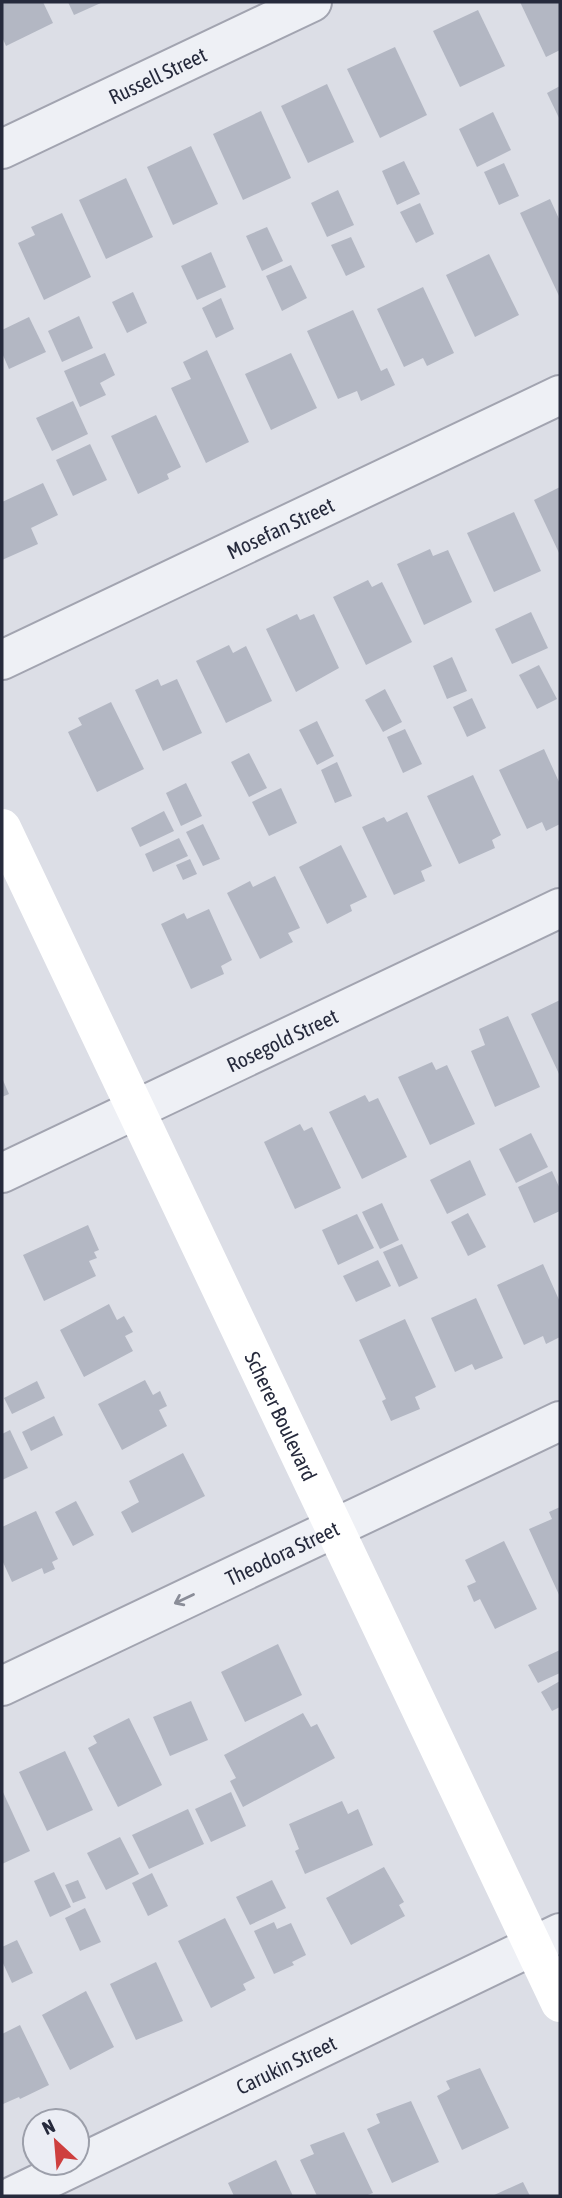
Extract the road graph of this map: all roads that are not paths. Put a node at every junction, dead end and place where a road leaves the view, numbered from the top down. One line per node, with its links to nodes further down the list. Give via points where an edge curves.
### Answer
1 (312, 2): 2 (street, Russell Street)
2 (2, 149)
3 (560, 395): 4 (street, Mosefan Street)
4 (2, 660)
5 (2, 828): 7 (street, Scherer Boulevard)
6 (560, 908): 7 (street, Rosegold Street)
7 (135, 1110): 8 (street, Rosegold Street); 10 (street, Scherer Boulevard)
8 (2, 1173)
9 (560, 1421): 10 (street, Theodora Street)
10 (334, 1528): 11 (street, Theodora Street, one-way to 11); 12 (street, Scherer Boulevard)
11 (2, 1686)
12 (547, 1940): 13 (street, Scherer Boulevard); 14 (street, Carukin Street)
13 (560, 2003)
14 (13, 2196)

